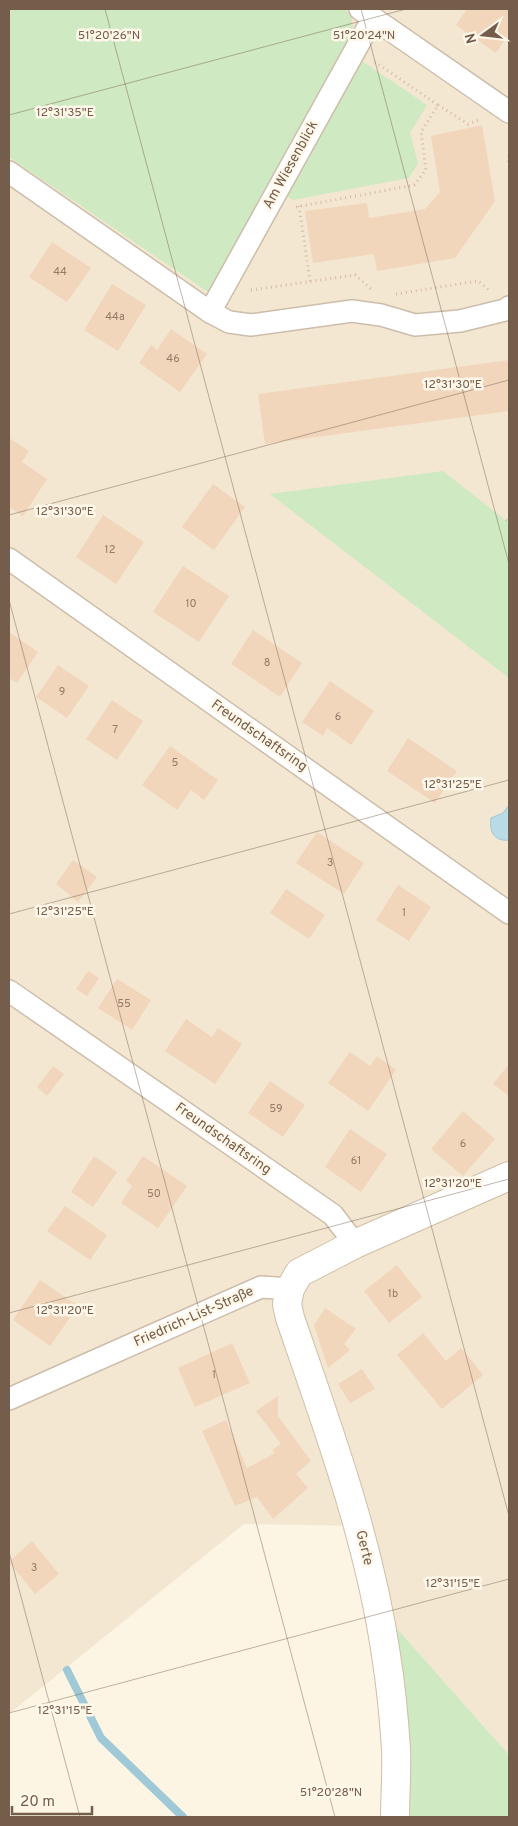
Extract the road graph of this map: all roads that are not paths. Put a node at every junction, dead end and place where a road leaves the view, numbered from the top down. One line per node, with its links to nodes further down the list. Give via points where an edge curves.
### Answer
1 (366, 13): 2 (street, Am Wiesenblick); 5 (street, Am Wiesenblick, via 355,49)
2 (509, 112)
3 (9, 172): 5 (street)
4 (509, 307): 5 (street, via 460,322 415,325 352,311 251,325 229,322)
5 (210, 312)
6 (9, 559): 7 (street, Freundschaftsring)
7 (509, 913)
8 (9, 991): 10 (street, Freundschaftsring, via 333,1215)
9 (509, 1176): 10 (street)
10 (355, 1244): 11 (street, via 300,1274)
11 (290, 1289): 12 (street, Friedrich-List-Straße, via 261,1287); 13 (street, Gerte, via 287,1304 290,1318 357,1520 375,1597 386,1656 396,1750)
12 (9, 1399)
13 (395, 1817)

